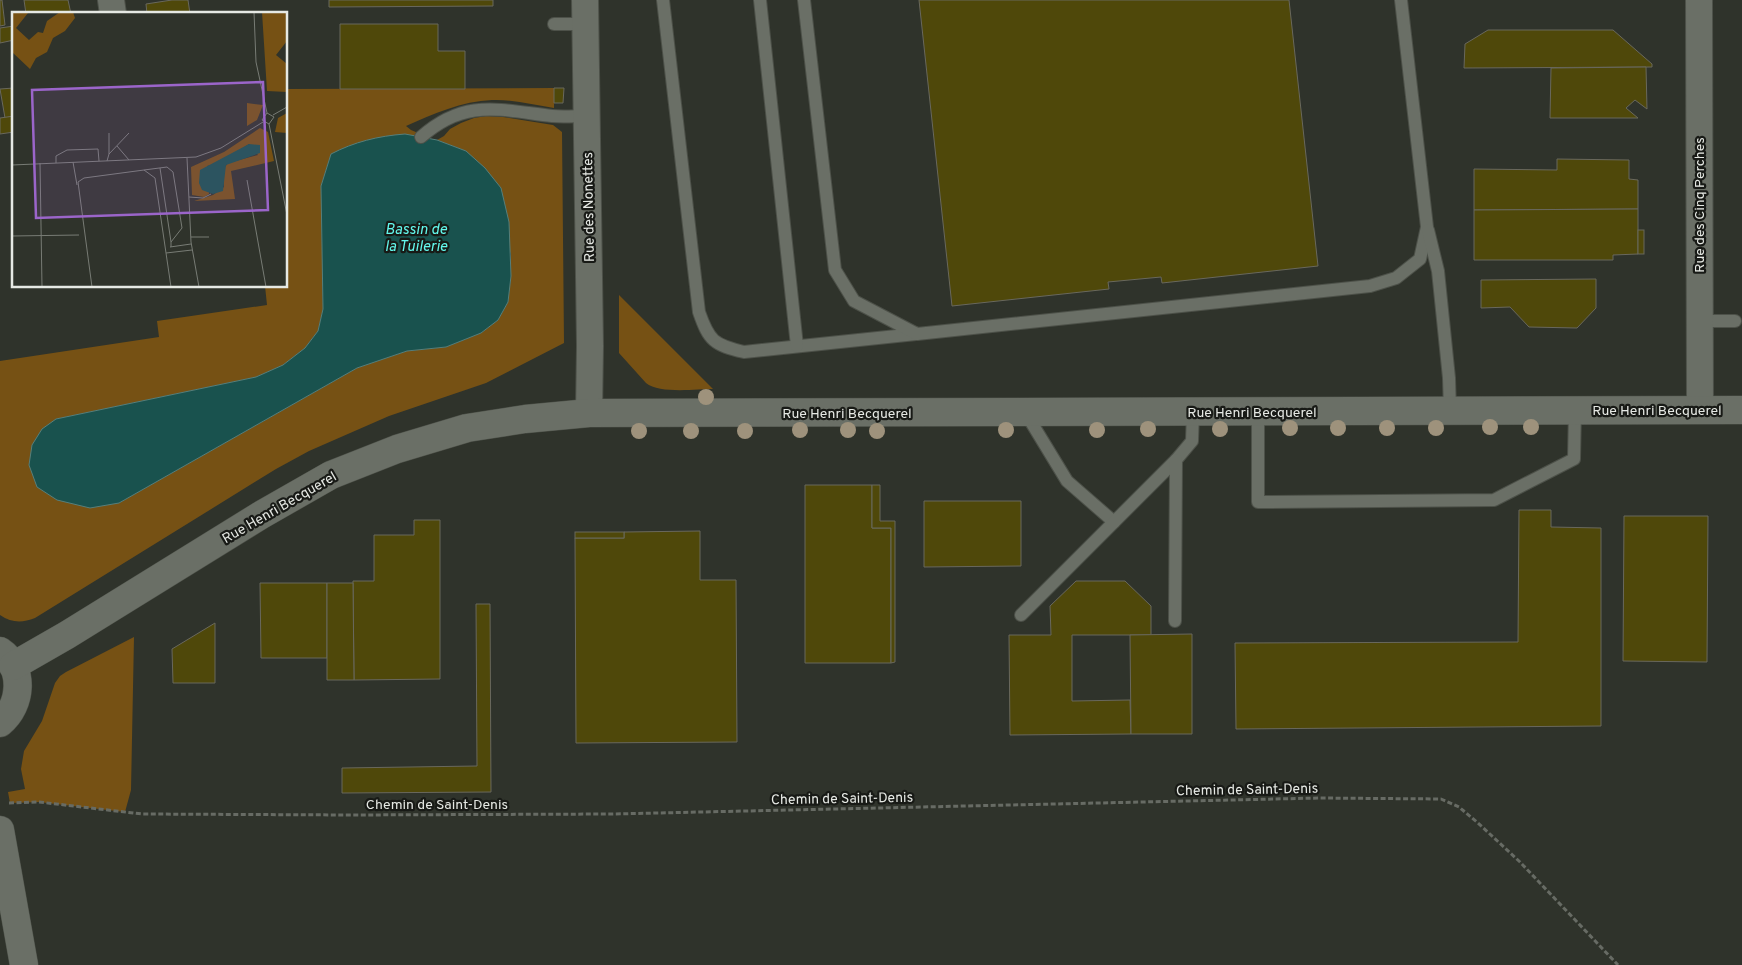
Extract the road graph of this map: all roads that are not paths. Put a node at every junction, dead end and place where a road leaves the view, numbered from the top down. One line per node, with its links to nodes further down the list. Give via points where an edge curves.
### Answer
1 (663, 0): 14 (lane, via 699,312 706,333 723,347 744,352)
2 (760, 0): 14 (lane)
3 (804, 0): 13 (lane, via 835,270 854,301)
4 (1400, 0): 10 (lane)
5 (1699, 0): 11 (street, Rue des Cinq Perches)
6 (585, 12): 7 (lane); 8 (street, Rue des Nonettes)
7 (554, 24)
8 (586, 116): 9 (lane, via 554,116 485,108 437,124); 22 (street, Rue des Nonettes)
9 (421, 137)
10 (1427, 227): 13 (lane, via 1420,259 1396,278 1370,286); 18 (lane, via 1438,271)
11 (1700, 321): 12 (lane); 16 (street, Rue des Cinq Perches)
12 (1734, 321)
13 (917, 334): 14 (lane)
14 (797, 346)
15 (1575, 410): 16 (street, Rue Henri Becquerel); 18 (street, Rue Henri Becquerel); 21 (lane, via 1574,459 1494,500 1268,502 1258,502)
16 (1700, 410): 17 (street, Rue Henri Becquerel)
17 (1742, 410)
18 (1450, 411): 21 (street, Rue Henri Becquerel)
19 (1025, 412): 20 (street, Rue Henri Becquerel); 22 (street, Rue Henri Becquerel); 24 (lane, via 1067,481)
20 (1192, 412): 21 (street, Rue Henri Becquerel); 23 (lane, via 1192,441)
21 (1258, 412)
22 (589, 413): 27 (street, Rue Henri Becquerel, via 467,428 397,449 331,476 261,515 67,635)
23 (1176, 460): 24 (lane); 26 (lane)
24 (1114, 522): 25 (lane)
25 (1021, 615)
26 (1175, 621)
27 (7, 659): 28 (street, via 18,679 18,693 14,706)
28 (0, 723)
29 (0, 830): 30 (street)
30 (24, 965)

